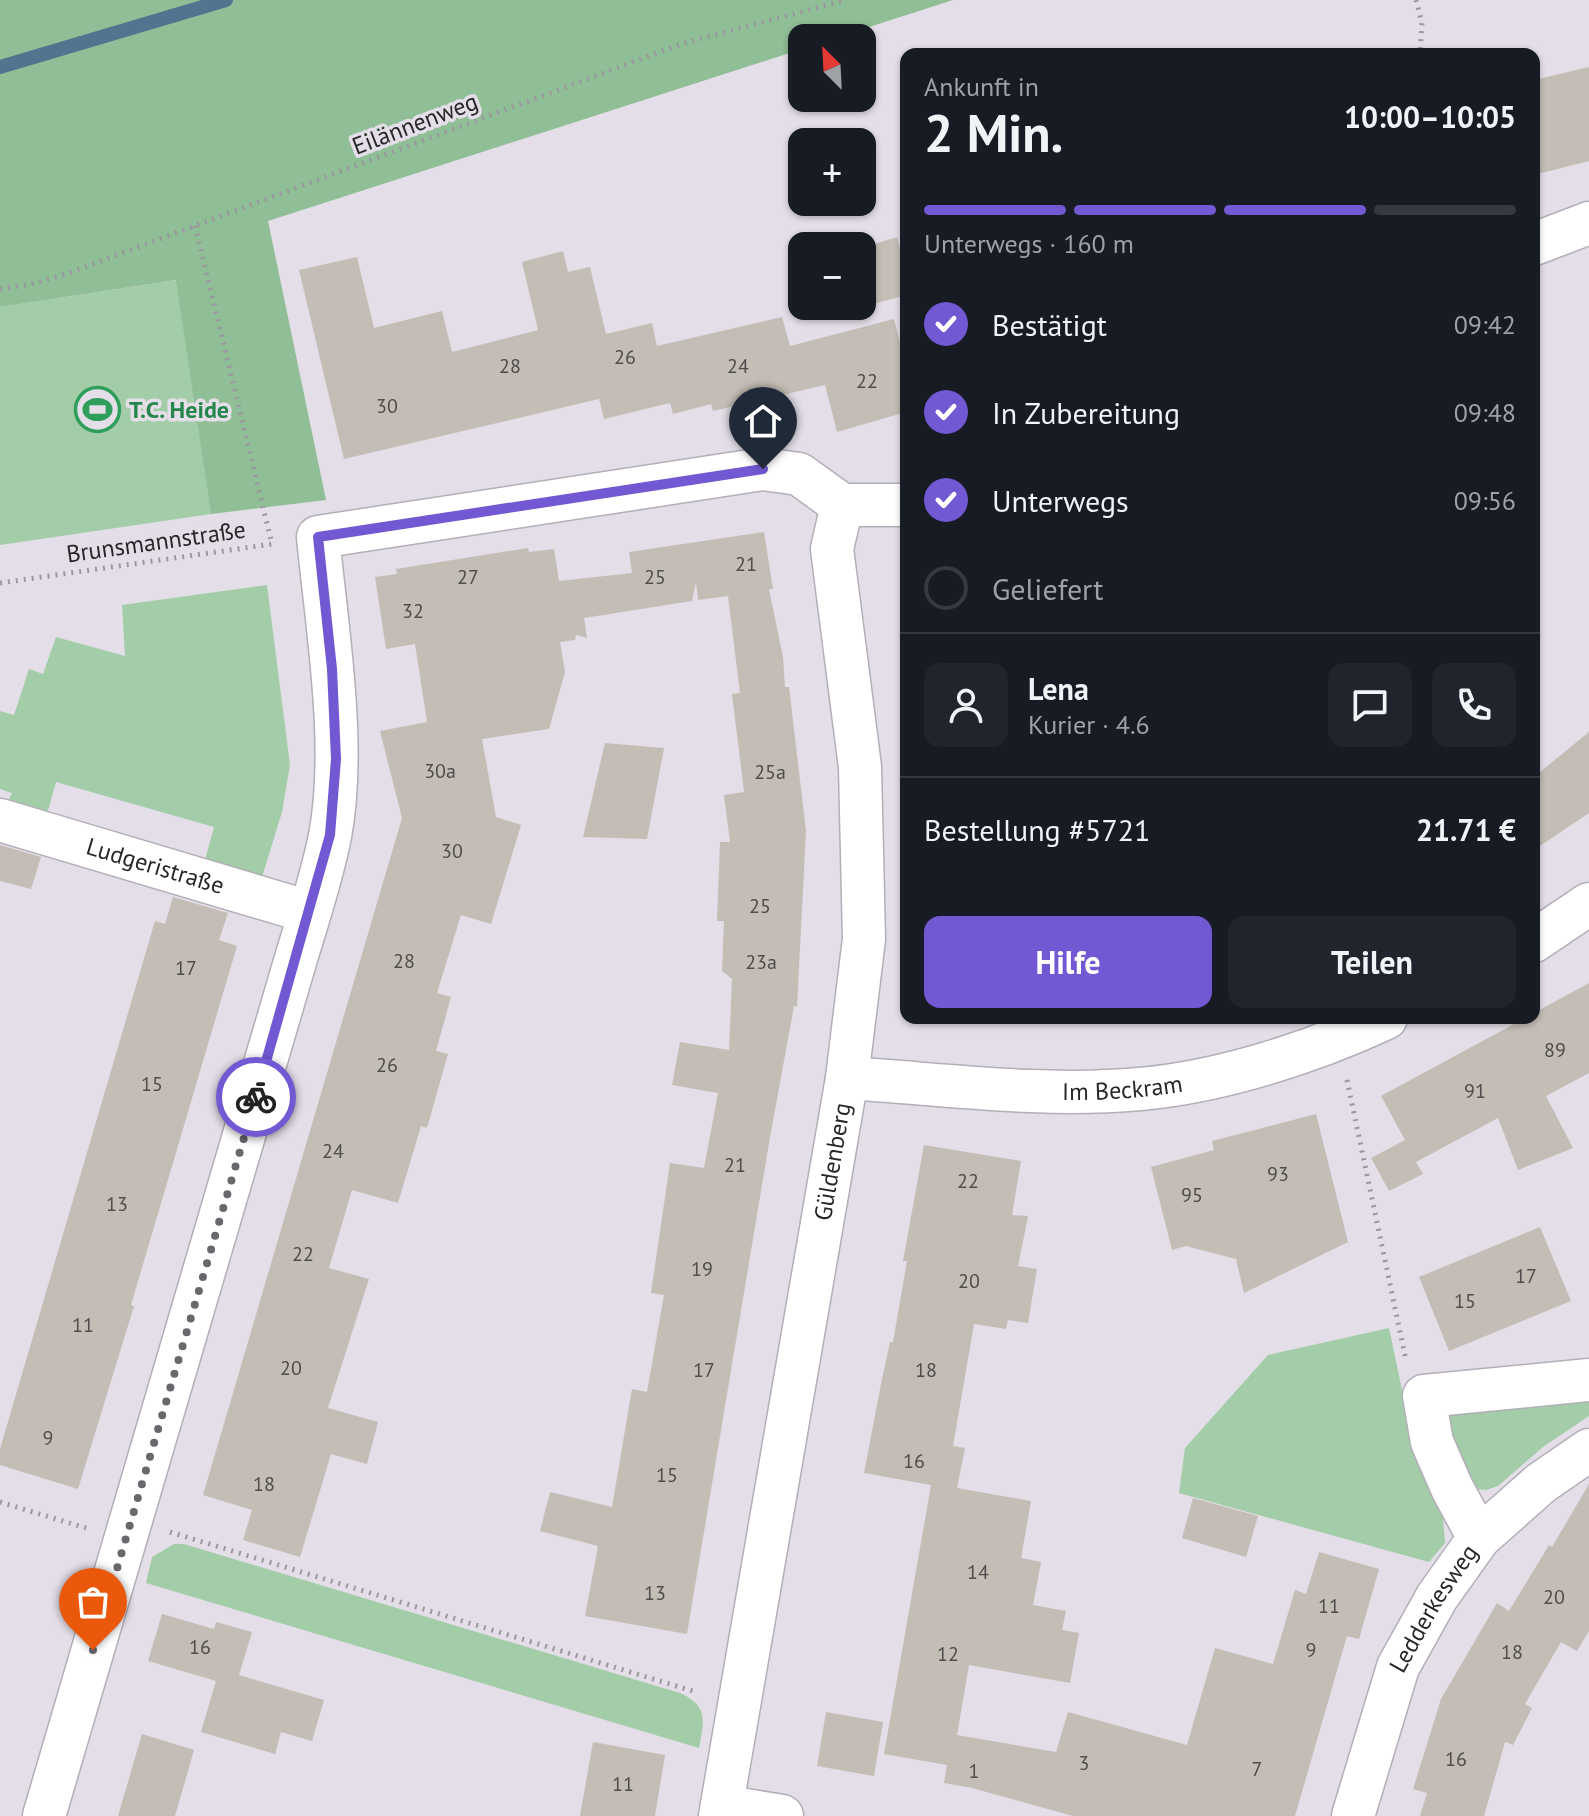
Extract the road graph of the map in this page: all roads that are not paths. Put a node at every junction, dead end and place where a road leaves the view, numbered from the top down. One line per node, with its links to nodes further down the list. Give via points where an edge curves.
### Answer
1 (1589, 223): 2 (street)
2 (1540, 242)
3 (842, 505): 4 (street); 7 (street, via 799,474 763,469 318,537 336,759 330,835); 10 (street, Güldenberg, via 832,549 860,767 864,939)
4 (900, 505)
5 (0, 820): 7 (street, Ludgeristraße)
6 (1589, 904): 8 (street)
7 (309, 912): 15 (street)
8 (1540, 937)
9 (1373, 1024): 10 (street, Im Beckram, via 1237,1072 1142,1089 1062,1092)
10 (847, 1078): 14 (street, Güldenberg)
11 (1589, 1380): 13 (street, via 1424,1396 1432,1442)
12 (1589, 1450): 13 (street, Ledderkesweg, via 1541,1483)
13 (1479, 1538): 17 (street, Ledderkesweg, via 1437,1597 1398,1667)
14 (721, 1811): 16 (street)
15 (44, 1816)
16 (782, 1816)
17 (1353, 1816)

